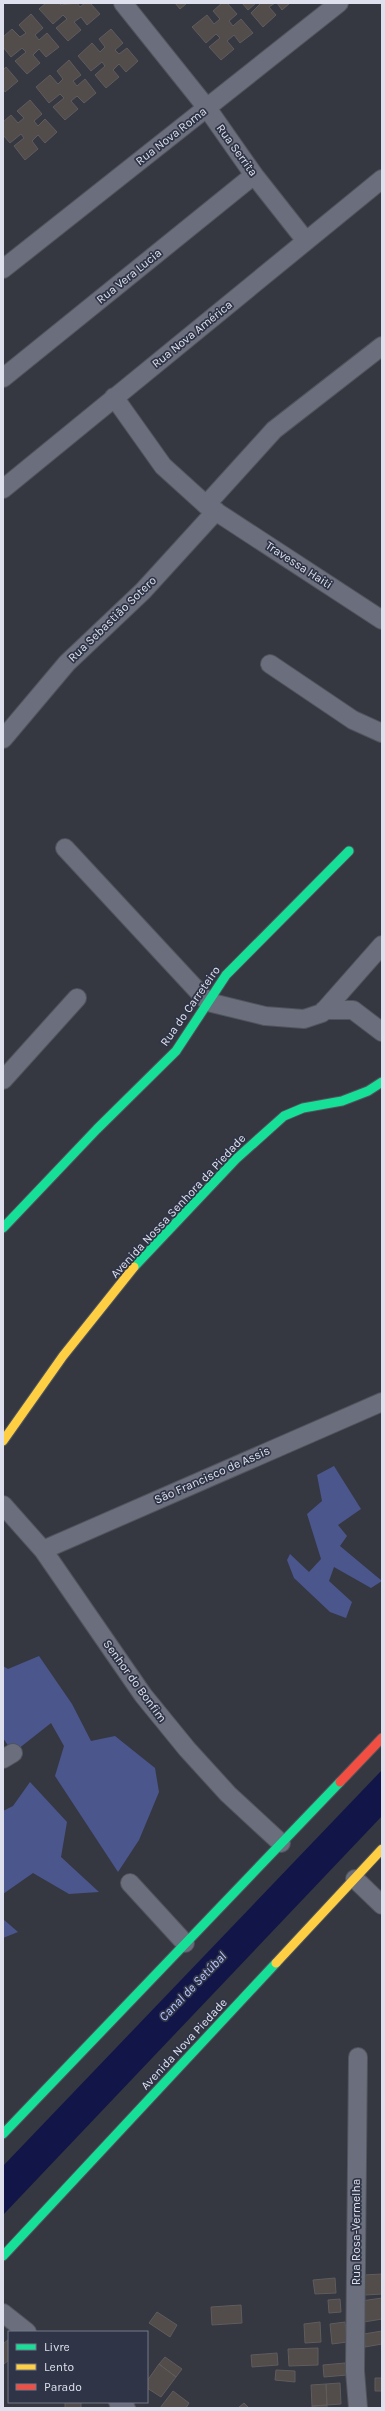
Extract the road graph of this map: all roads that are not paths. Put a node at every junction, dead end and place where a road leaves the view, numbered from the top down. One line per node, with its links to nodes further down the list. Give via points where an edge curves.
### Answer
1 (123, 3): 3 (street, Rua Serrita)
2 (339, 3): 3 (street, Rua Nova Roma)
3 (207, 108): 4 (street, Rua Serrita); 7 (street, Rua Nova Roma)
4 (254, 175): 6 (street, Rua Serrita); 9 (street, Rua Vera Lucia)
5 (382, 180): 6 (street, Rua Nova América)
6 (306, 241): 10 (street, Rua Nova América)
7 (3, 269)
8 (382, 346): 12 (street, Rua Sebastião Sotero, via 274,430)
9 (3, 378)
10 (114, 397): 11 (street, Rua Nova América); 12 (street, via 163,466)
11 (3, 489)
12 (211, 508): 13 (street, Travessa Haiti); 16 (street, Rua Sebastião Sotero, via 143,591 67,663)
13 (382, 620)
14 (270, 664): 15 (street, via 353,720)
15 (382, 733)
16 (3, 738)
17 (65, 848): 21 (street)
18 (349, 851): 21 (street, Rua do Carreteiro, via 230,970)
19 (382, 945): 22 (street)
20 (77, 998): 24 (street)
21 (208, 1002): 22 (street, via 265,1016 298,1020 317,1016); 26 (street, Rua do Carreteiro, via 176,1051 97,1128)
22 (324, 1010): 23 (street, via 353,1010)
23 (382, 1032)
24 (3, 1080)
25 (382, 1082): 28 (street, Avenida Nossa Senhora da Piedade, via 368,1091 342,1101 303,1108 284,1116 236,1159 134,1266 63,1356)
26 (3, 1228)
27 (382, 1402): 30 (street, São Francisco de Assis)
28 (3, 1441)
29 (3, 1505): 30 (street, Senhor do Bonfim)
30 (43, 1550): 32 (street, Senhor do Bonfim, via 144,1695 187,1749 228,1794)
31 (382, 1738): 32 (street)
32 (281, 1843): 37 (street)
33 (382, 1849): 34 (street, Avenida Nova Piedade)
34 (355, 1879): 36 (street); 40 (street, Avenida Nova Piedade)
35 (130, 1883): 37 (street)
36 (382, 1905)
37 (186, 1943): 39 (street)
38 (358, 2057): 43 (street, Rua Rosa-Vermelha, via 355,2371)
39 (3, 2134)
40 (3, 2256)
41 (3, 2313): 42 (street)
42 (26, 2331)
43 (358, 2408)

